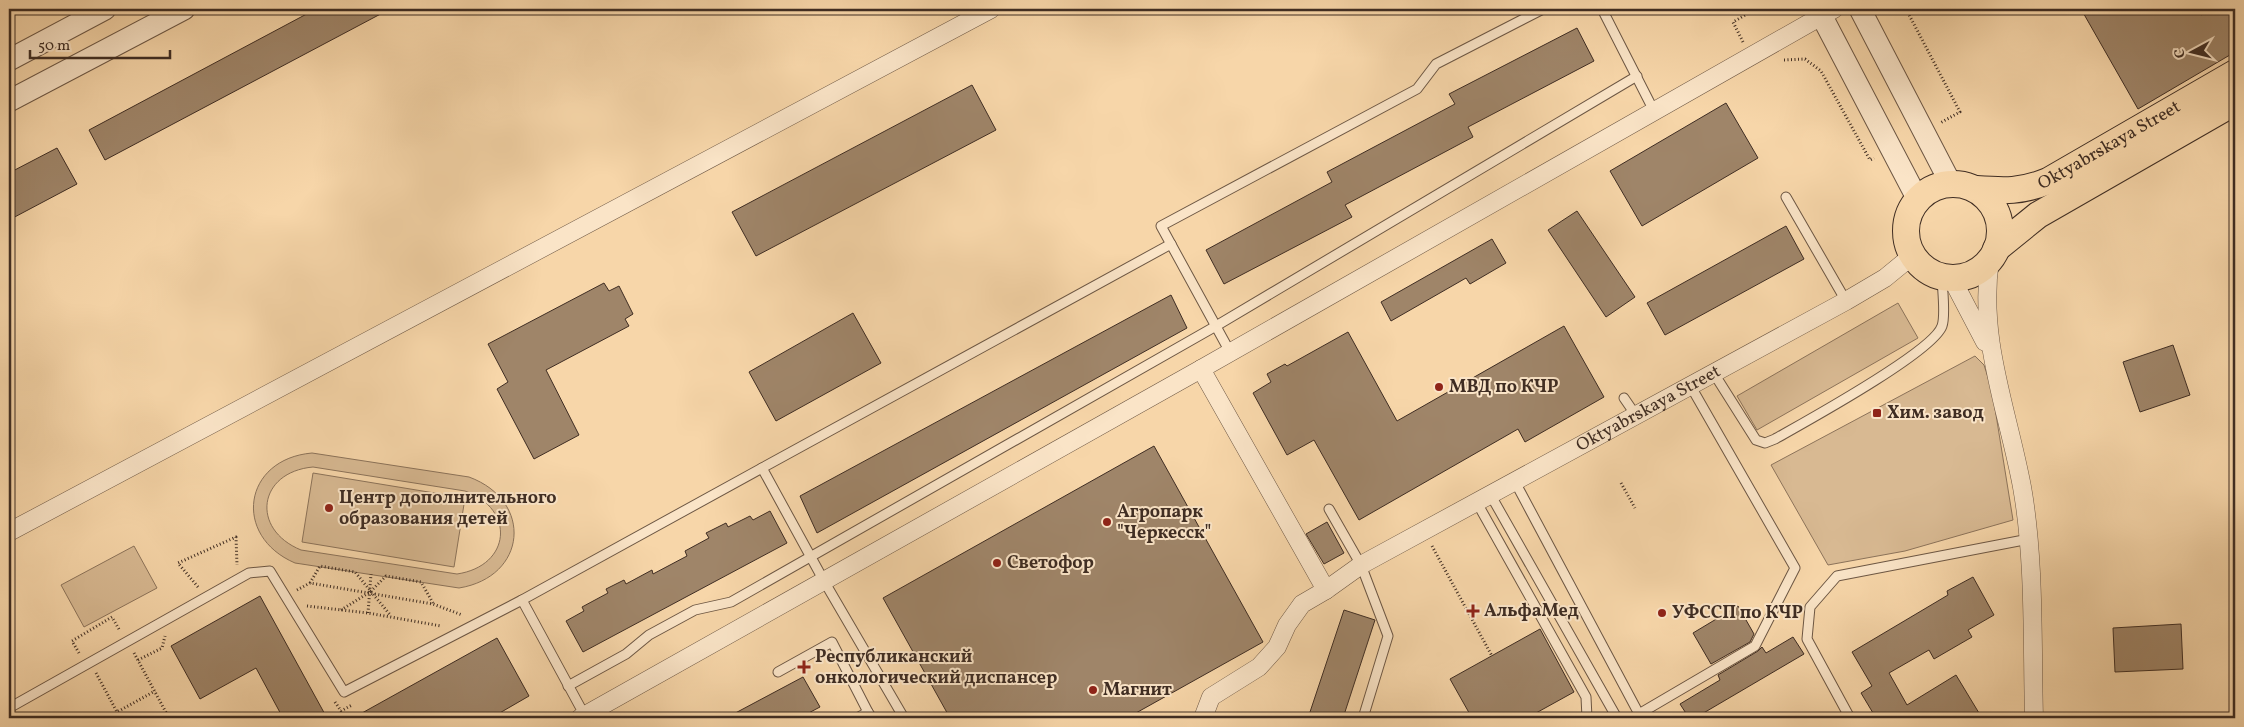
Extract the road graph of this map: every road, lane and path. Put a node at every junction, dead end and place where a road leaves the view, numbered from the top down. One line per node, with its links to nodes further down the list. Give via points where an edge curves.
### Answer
1 (105, 9): 10 (street)
2 (184, 9): 14 (street)
3 (991, 9): 41 (street)
4 (1543, 9): 21 (lane, via 1436,64 1418,89 1161,226)
5 (1602, 9): 13 (lane)
6 (1756, 9): 9 (path, via 1732,22)
7 (1860, 9): 18 (street)
8 (1825, 11): 9 (street); 20 (street)
9 (1750, 57): 16 (street)
10 (9, 60)
11 (1779, 62): 17 (path, via 1805,59 1821,71)
12 (2235, 73): 18 (main road, Oktyabrskaya Street, via 2030,189 2014,192)
13 (1637, 76): 16 (lane); 26 (lane)
14 (9, 101)
15 (2235, 102): 23 (main road, Oktyabrskaya Street, via 2038,215)
16 (1654, 111): 27 (street)
17 (1870, 160)
18 (1964, 186): 20 (main road, Oktyabrskaya Street, via 1939,186); 23 (main road, via 1987,198 1997,215 2000,235)
19 (1786, 197): 25 (lane)
20 (1918, 200): 22 (main road, Oktyabrskaya Street, via 1907,222 1908,245)
21 (1172, 244): 26 (lane); 34 (lane)
22 (1913, 255): 24 (main road, via 1924,268); 25 (street, Oktyabrskaya Street, via 1885,278)
23 (1993, 255): 24 (main road, Oktyabrskaya Street, via 1971,274); 28 (street, via 1986,302)
24 (1946, 277): 28 (street); 30 (lane, via 1943,324 1936,337 1863,388 1775,439 1765,443 1756,440)
25 (1846, 301): 30 (street, Oktyabrskaya Street)
26 (1216, 326): 27 (lane); 43 (lane)
27 (1230, 352): 29 (street)
28 (1991, 353): 42 (street, via 2022,488)
29 (1201, 368): 47 (street); 53 (street)
30 (1713, 372): 31 (street, Oktyabrskaya Street)
31 (1690, 385): 33 (street, Oktyabrskaya Street); 35 (lane, via 1795,568 1755,646 1639,714)
32 (1624, 398): 33 (lane)
33 (1635, 414): 35 (street, Oktyabrskaya Street)
34 (762, 468): 43 (lane); 57 (lane)
35 (1514, 480): 37 (street, Oktyabrskaya Street)
36 (1621, 483): 38 (path)
37 (1483, 497): 40 (street, Oktyabrskaya Street); 81 (lane, via 1586,697); 82 (lane)
38 (1635, 508)
39 (1329, 510): 45 (lane)
40 (1422, 530): 45 (street, Oktyabrskaya Street); 67 (path)
41 (9, 532)
42 (2029, 538): 83 (lane, via 1837,576 1810,607 1807,639); 84 (street)
43 (811, 557): 47 (lane); 71 (lane, via 731,602 695,610)
44 (243, 565): 51 (path, via 237,568 236,537 178,563)
45 (1361, 565): 53 (street, Oktyabrskaya Street); 80 (lane, via 1388,636)
46 (371, 574): 54 (path)
47 (824, 582): 75 (street); 78 (lane)
48 (292, 583): 52 (path)
49 (310, 583): 52 (path); 54 (path); 54 (path, via 320,566 355,572)
50 (207, 585): 51 (path)
51 (200, 589): 55 (path)
52 (296, 590): 56 (path)
53 (1326, 590): 79 (street, Oktyabrskaya Street, via 1302,604 1277,647 1259,667 1211,697)
54 (370, 592): 58 (path); 58 (path, via 386,576 421,582); 59 (path); 60 (path); 62 (path)
55 (191, 594)
56 (300, 598)
57 (522, 600): 63 (lane); 71 (lane)
58 (433, 604): 63 (path, via 466,617)
59 (340, 610): 60 (path); 61 (path, via 304,606)
60 (368, 613): 62 (path)
61 (309, 614)
62 (391, 617): 64 (path, via 444,627)
63 (466, 629): 73 (lane, via 344,692 270,571 249,574)
64 (435, 631)
65 (113, 638): 68 (path, via 121,633 112,617 72,641 81,656)
66 (132, 649): 72 (path)
67 (1492, 656)
68 (73, 660)
69 (94, 669): 72 (path, via 117,712)
70 (778, 672): 74 (lane, via 832,642)
71 (568, 686): 75 (lane)
72 (155, 691): 76 (path)
73 (9, 708)
74 (870, 715): 77 (lane)
75 (582, 717)
76 (169, 718)
77 (857, 718)
78 (904, 718)
79 (1204, 718)
80 (1363, 718)
81 (1587, 718)
82 (1617, 718)
83 (1850, 718)
84 (2034, 718)

